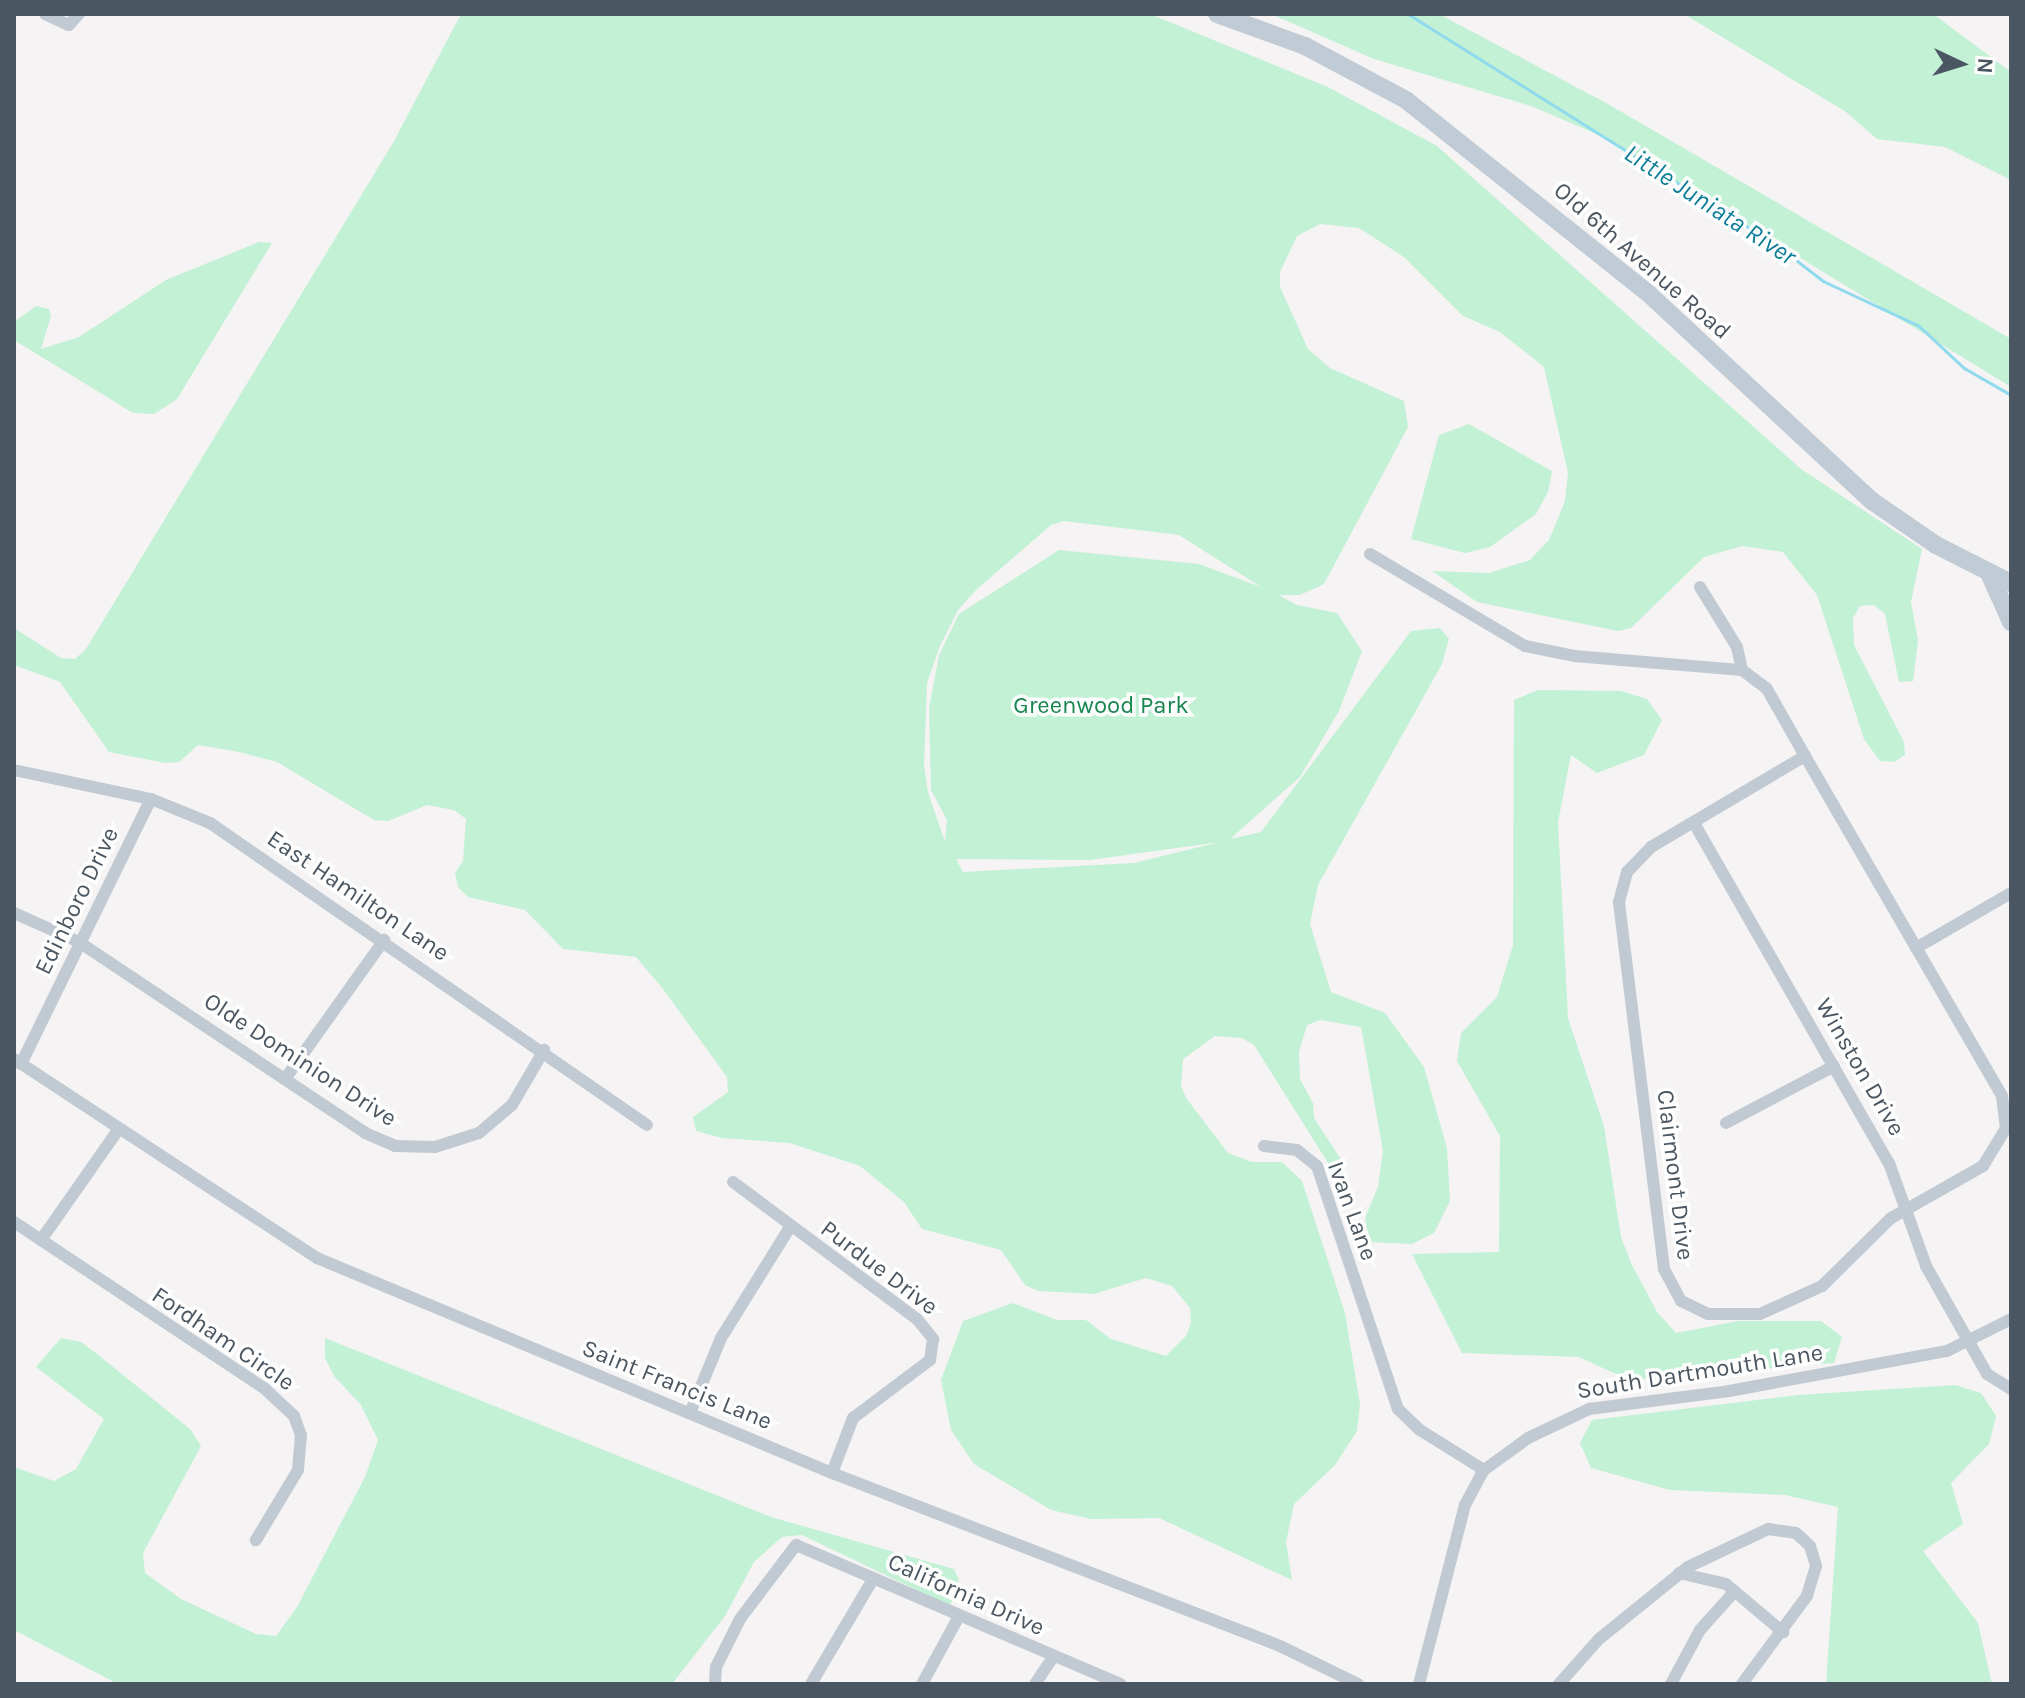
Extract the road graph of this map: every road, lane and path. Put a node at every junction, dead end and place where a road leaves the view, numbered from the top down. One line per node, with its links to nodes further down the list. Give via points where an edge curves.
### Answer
1 (45, 14): 2 (street, via 69,25)
2 (79, 14)
3 (1217, 14): 5 (main road, Old 6th Avenue Road, via 1332,58 1415,107 1649,294 1858,490 1917,533)
4 (1370, 554): 9 (street, via 1525,646 1574,656)
5 (1989, 573): 6 (main road, Old 6th Avenue Road); 8 (main road)
6 (2011, 583)
7 (1700, 587): 9 (street, Clairmont Drive, via 1737,647)
8 (2011, 622)
9 (1742, 670): 10 (street, Clairmont Drive, via 1767,689)
10 (1805, 756): 13 (street, Clairmont Drive); 18 (street, Clairmont Drive)
11 (14, 770): 12 (street, East Hamilton Lane)
12 (151, 799): 16 (street, East Hamilton Lane, via 210,823); 17 (street, Edinboro Drive)
13 (1694, 823): 21 (street, Winston Drive); 28 (street, Clairmont Drive, via 1636,860 1619,902 1670,1288 1692,1309 1730,1317 1790,1305 1822,1286)
14 (2011, 893): 18 (street)
15 (14, 913): 17 (street, Olde Dominion Drive)
16 (384, 940): 19 (street, East Hamilton Lane); 22 (street)
17 (79, 942): 20 (street, Edinboro Drive); 22 (street, Olde Dominion Drive)
18 (1916, 948): 28 (street, Clairmont Drive, via 2002,1096 2006,1128 1983,1166)
19 (544, 1050): 22 (street, Olde Dominion Drive, via 512,1105 496,1120 479,1133 435,1147 395,1146 365,1133); 24 (street, East Hamilton Lane)
20 (17, 1062): 25 (street, Saint Francis Lane)
21 (1834, 1066): 23 (street); 28 (street, Winston Drive, via 1889,1163)
22 (285, 1079)
23 (1726, 1123)
24 (647, 1125)
25 (118, 1130): 31 (street); 35 (street, Saint Francis Lane, via 317,1258)
26 (1264, 1146): 36 (street, Ivan Lane, via 1297,1150 1317,1166 1398,1409 1420,1430)
27 (733, 1182): 30 (street, Purdue Drive)
28 (1904, 1210): 33 (street, Winston Drive, via 1920,1252)
29 (14, 1222): 31 (street, Fordham Circle)
30 (790, 1227): 35 (street, via 728,1325); 37 (street, Purdue Drive, via 917,1319 933,1339 934,1350 922,1368 853,1418)
31 (41, 1240): 38 (street, Fordham Circle, via 264,1388 294,1416 301,1435 298,1470)
32 (2011, 1319): 33 (street, South Dartmouth Lane)
33 (1969, 1342): 34 (street, Winston Drive, via 1987,1374); 36 (street, South Dartmouth Lane, via 1947,1351 1729,1391 1589,1409 1538,1431)
34 (2011, 1389)
35 (690, 1413): 37 (street, Saint Francis Lane)
36 (1484, 1470): 52 (street, South Dartmouth Lane, via 1465,1505)
37 (832, 1473): 51 (street, Saint Francis Lane, via 1280,1646)
38 (256, 1540)
39 (1679, 1573): 41 (street); 43 (street, via 1768,1529 1796,1533 1810,1546 1816,1566 1807,1596); 53 (street, via 1599,1639)
40 (873, 1579): 42 (street, California Drive); 46 (street, California Drive, via 796,1545 740,1619 716,1667); 47 (street)
41 (1735, 1591): 43 (street); 54 (street, via 1700,1630)
42 (959, 1616): 44 (street, California Drive); 48 (street)
43 (1783, 1632): 45 (street)
44 (1053, 1657): 49 (street); 50 (street, California Drive)
45 (1746, 1683)
46 (715, 1684)
47 (811, 1684)
48 (922, 1684)
49 (1035, 1684)
50 (1120, 1684)
51 (1358, 1684)
52 (1419, 1684)
53 (1559, 1684)
54 (1671, 1684)

